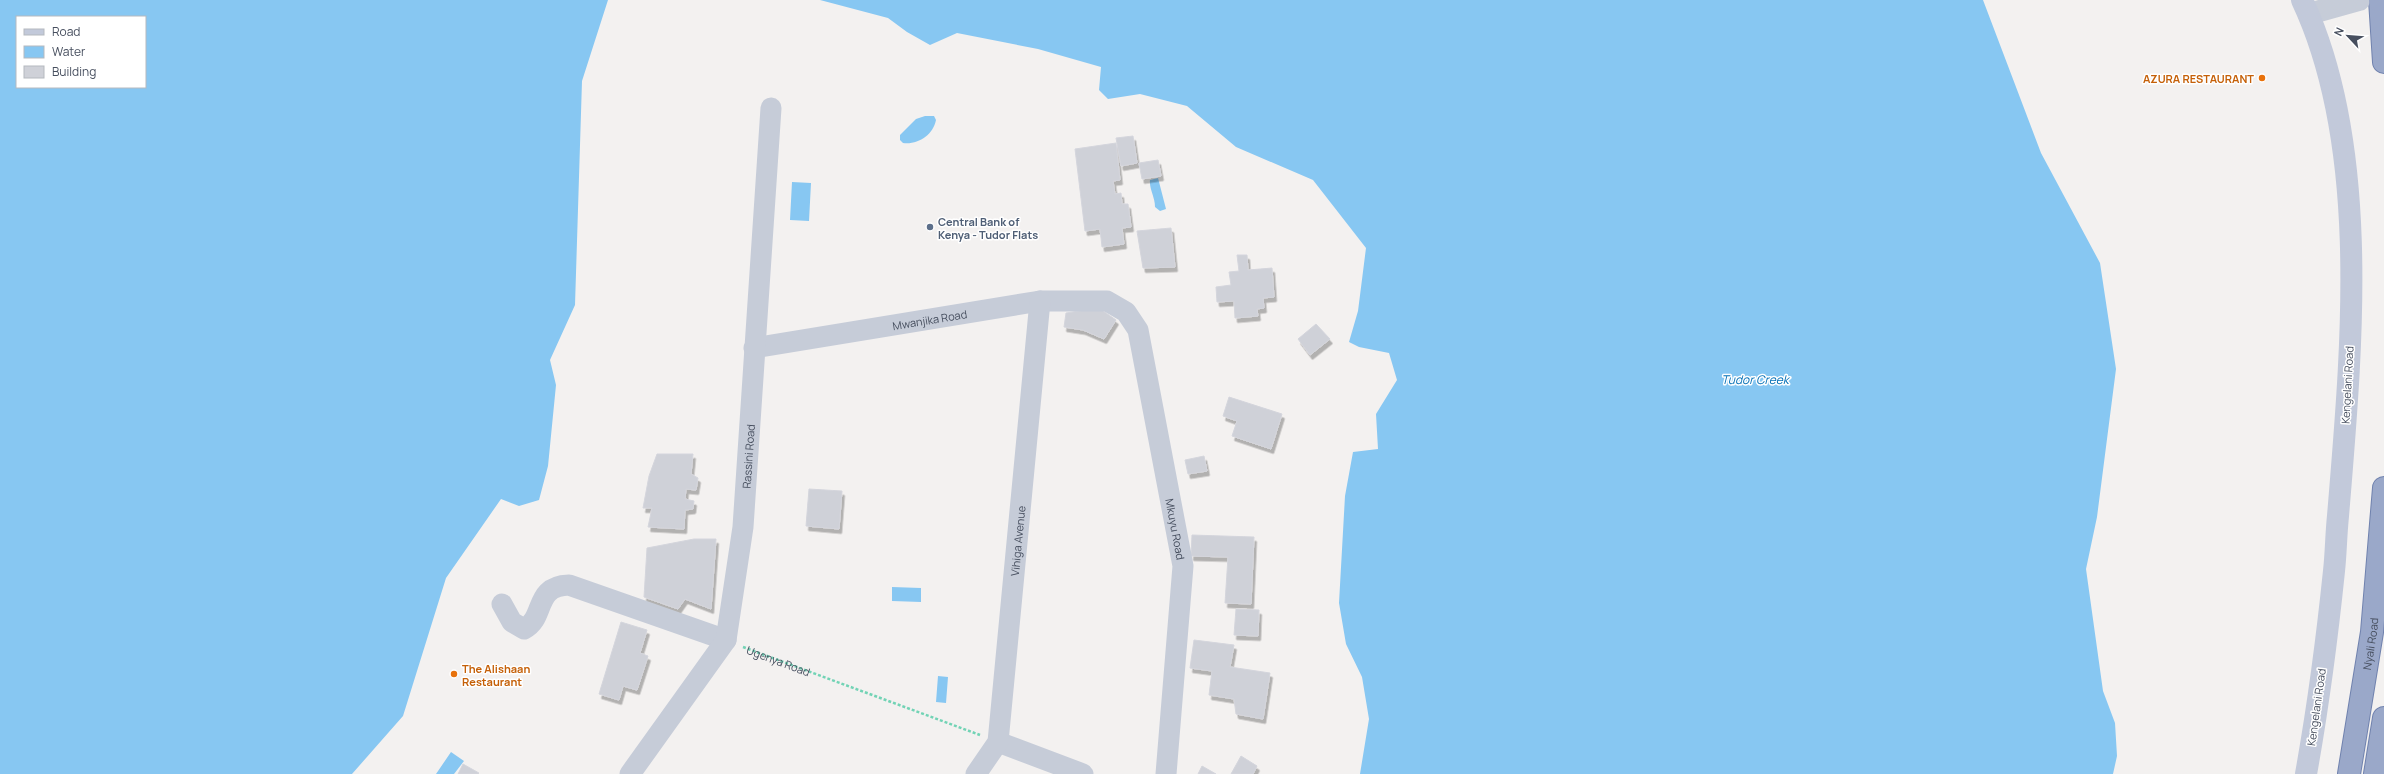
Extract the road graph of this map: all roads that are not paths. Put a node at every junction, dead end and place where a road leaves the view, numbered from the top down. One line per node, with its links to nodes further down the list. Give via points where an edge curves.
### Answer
1 (2359, 0): 3 (street)
2 (2380, 0): 4 (highway)
3 (2306, 7): 18 (main road, Kengelani Road, via 2330,78 2341,133 2348,189 2350,294 2347,385 2334,571)
4 (2384, 62)
5 (771, 108): 8 (street, Rassini Road)
6 (1040, 301): 7 (street, Mwanjika Road); 8 (street, Mwanjika Road); 13 (street, Vihiga Avenue)
7 (1107, 301): 17 (street, Mkuyu Road, via 1126,312 1138,330 1183,566)
8 (754, 348): 11 (street, Rassini Road, via 743,527)
9 (2384, 488): 19 (highway, Nyali Road, via 2372,632)
10 (502, 604): 11 (street, via 512,622 524,629 529,626 551,589 568,585)
11 (726, 640): 14 (street, Rassini Road)
12 (2384, 718): 20 (highway)
13 (998, 742): 15 (street, Vihiga Avenue); 16 (street)
14 (630, 774)
15 (976, 774)
16 (1084, 774)
17 (1166, 774)
18 (2306, 774)
19 (2349, 774)
20 (2375, 774)

